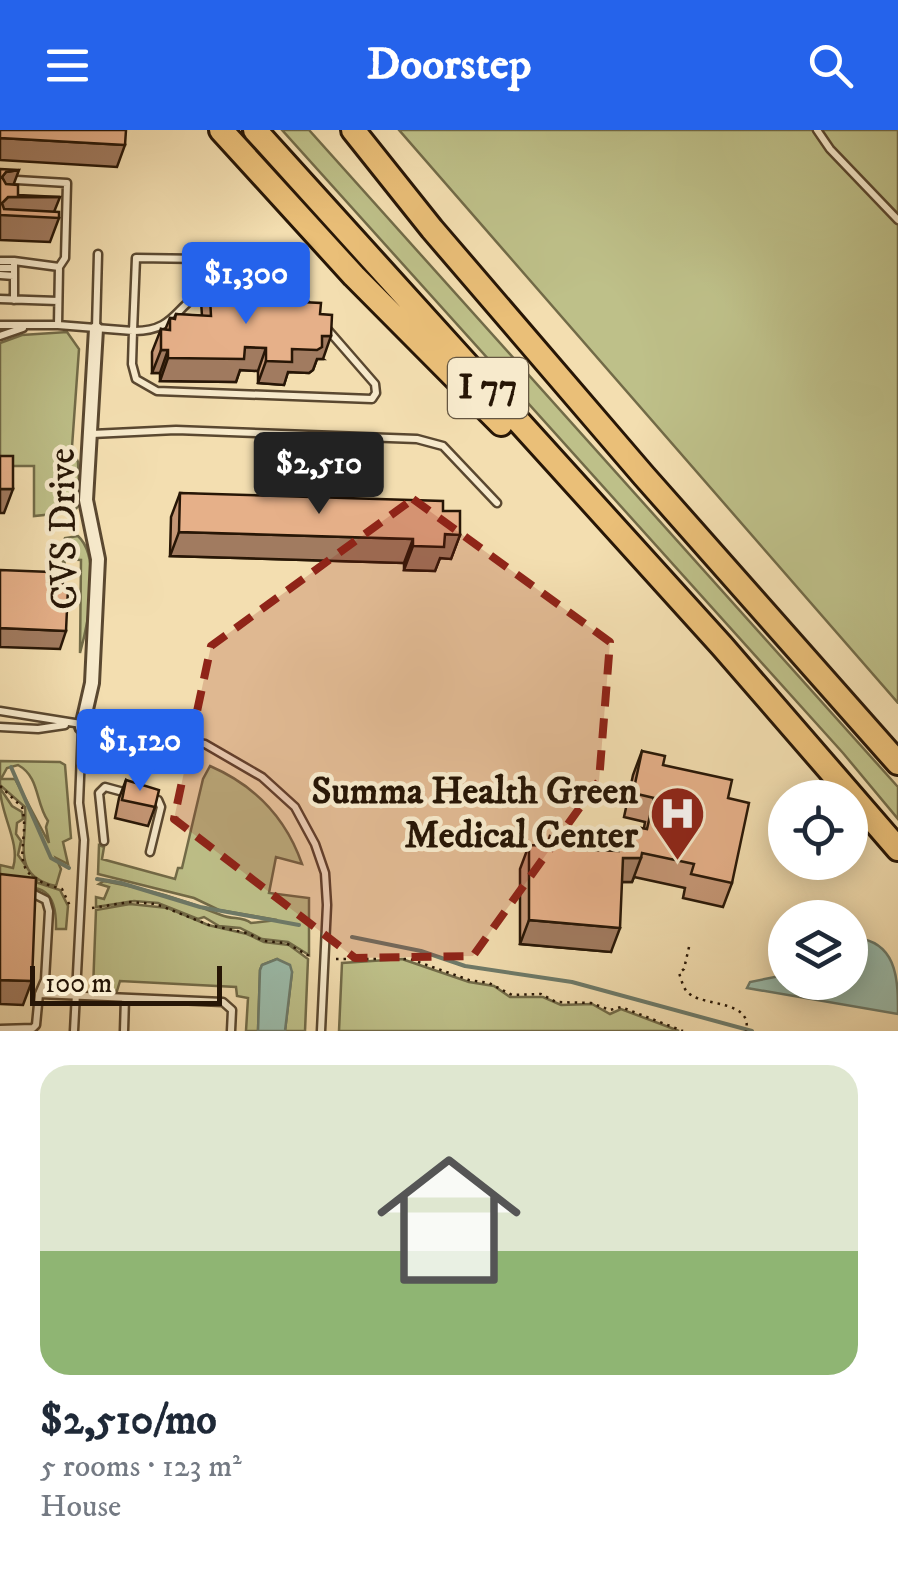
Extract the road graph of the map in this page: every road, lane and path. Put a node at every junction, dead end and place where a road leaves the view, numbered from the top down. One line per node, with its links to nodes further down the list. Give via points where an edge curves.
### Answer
1 (221, 130): 31 (highway, via 354,276)
2 (255, 130): 31 (highway, I 77)
3 (339, 130): 10 (highway, I 77)
4 (353, 130): 10 (highway)
5 (817, 130): 9 (lane)
6 (0, 180): 7 (lane)
7 (20, 180): 8 (lane); 12 (lane, via 66,182)
8 (20, 191)
9 (898, 220)
10 (432, 229): 36 (highway, I 77)
11 (50, 230): 12 (lane)
12 (66, 230): 14 (lane)
13 (98, 254): 25 (lane)
14 (59, 266): 16 (lane); 20 (lane)
15 (0, 268): 16 (lane); 16 (lane)
16 (14, 269): 19 (lane)
17 (297, 295): 21 (lane); 27 (lane, via 197,294 164,327); 27 (lane, via 266,260 136,258)
18 (0, 299): 19 (lane)
19 (14, 300): 20 (lane)
20 (58, 300): 23 (lane)
21 (315, 315)
22 (0, 324): 24 (lane)
23 (58, 325): 24 (lane); 25 (lane)
24 (29, 326): 28 (lane)
25 (96, 329): 27 (lane); 29 (street, CVS Drive)
26 (328, 330): 27 (lane, via 375,384 372,398 157,391 136,379)
27 (133, 331)
28 (0, 336)
29 (92, 434): 30 (lane, via 176,430 417,439 443,446); 35 (street, CVS Drive, via 86,500 98,559 92,682)
30 (497, 504)
31 (722, 646): 39 (highway, I 77)
32 (0, 709): 33 (lane)
33 (66, 724): 34 (lane); 35 (lane)
34 (0, 727)
35 (82, 727): 45 (lane, via 205,744 280,793 306,824 321,858); 47 (lane)
36 (898, 763)
37 (0, 786): 42 (path, via 22,807 22,860 38,882 62,890)
38 (104, 841): 40 (lane, via 99,793 105,787 160,803)
39 (898, 849)
40 (150, 852)
41 (14, 891): 46 (lane, via 40,895 48,911 45,980)
42 (70, 906)
43 (92, 908): 45 (path, via 156,904)
44 (690, 948): 55 (path, via 679,973 684,988 736,1010 748,1023)
45 (325, 959): 53 (lane); 54 (path, via 410,959 512,995 621,1007)
46 (38, 994): 47 (lane); 49 (lane, via 33,1028)
47 (76, 996): 48 (lane); 50 (lane)
48 (126, 998): 51 (lane); 52 (lane, via 224,1002 232,1010)
49 (0, 1029)
50 (74, 1031)
51 (124, 1031)
52 (231, 1031)
53 (321, 1031)
54 (683, 1031)
55 (746, 1031)

